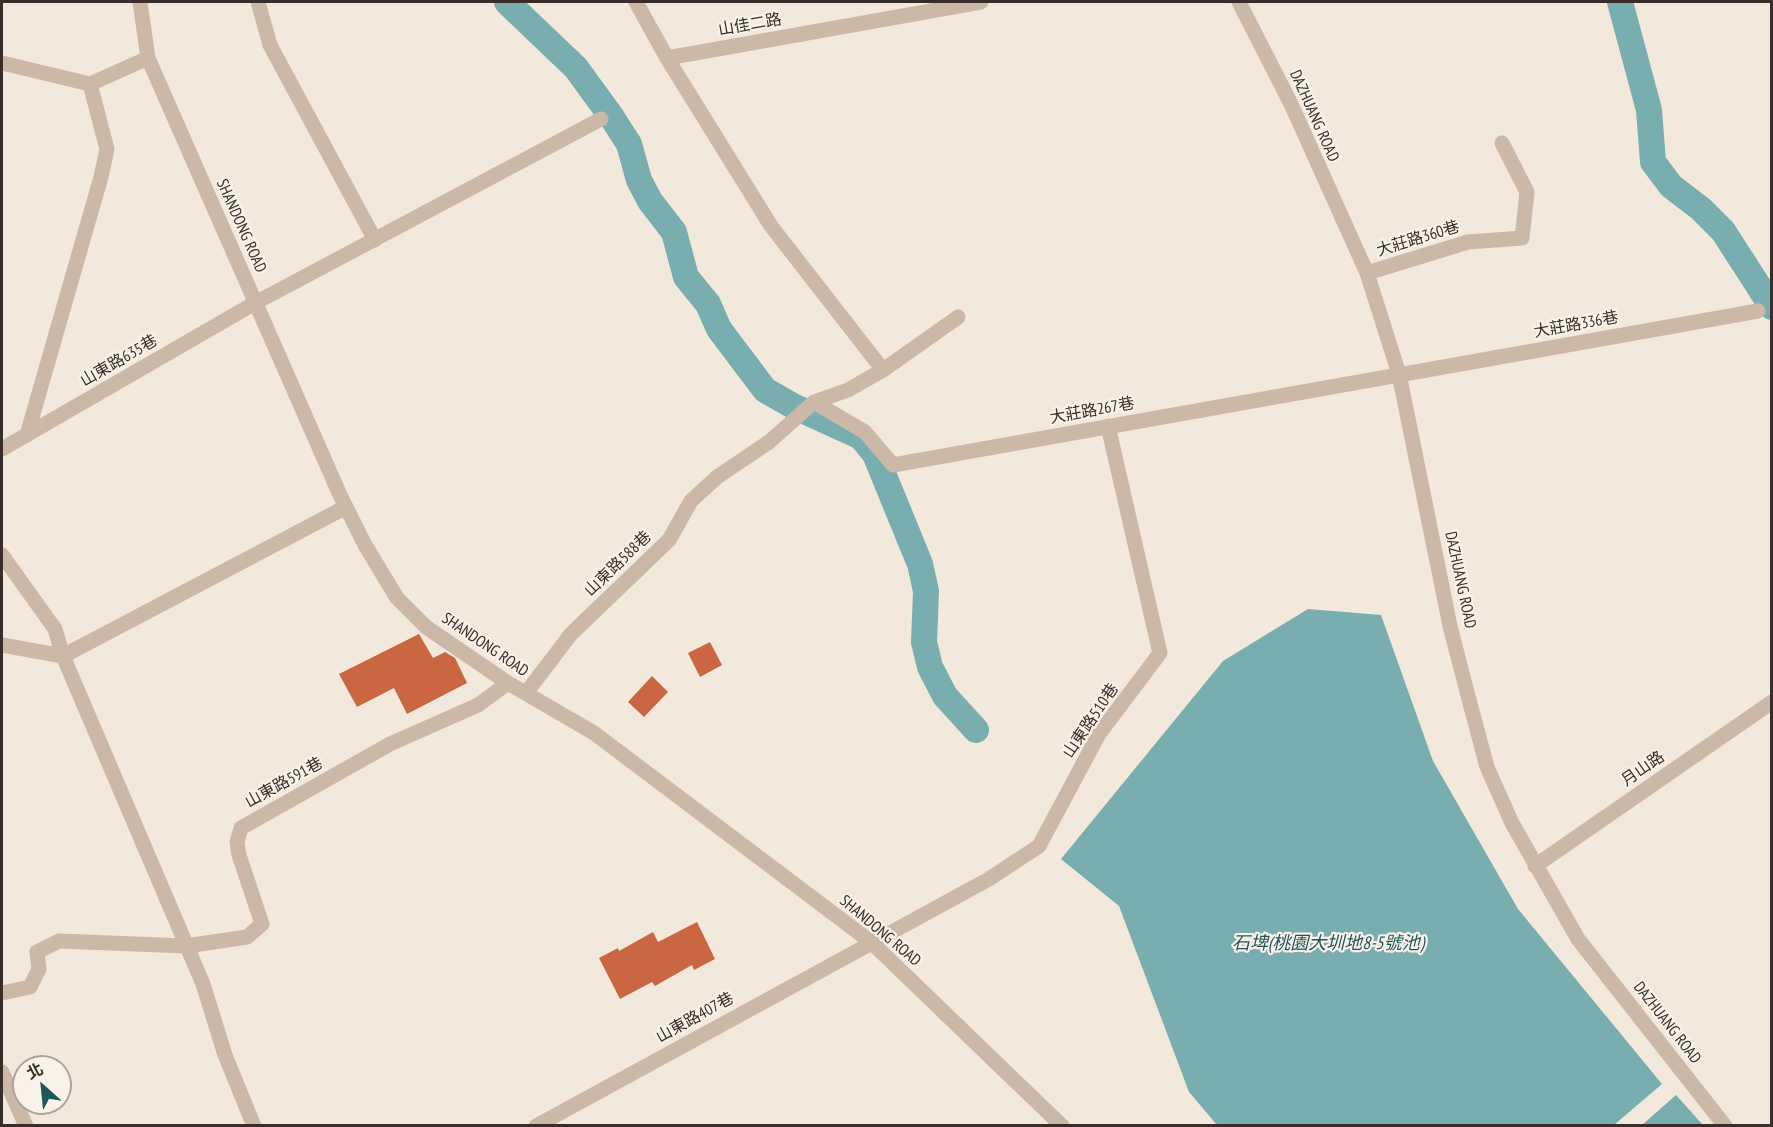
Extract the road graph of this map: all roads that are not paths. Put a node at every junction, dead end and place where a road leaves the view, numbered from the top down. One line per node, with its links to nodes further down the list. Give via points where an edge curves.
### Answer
1 (140, 2): 6 (street, SHANDONG ROAD)
2 (258, 2): 12 (street, via 270,45)
3 (636, 2): 7 (street)
4 (981, 2): 7 (street, 山佳二路)
5 (1239, 2): 13 (street, DAZHUANG ROAD, via 1291,104)
6 (148, 58): 9 (street); 14 (street, SHANDONG ROAD)
7 (667, 58): 17 (street, via 771,226)
8 (2, 63): 9 (street)
9 (90, 84): 21 (street, via 107,149)
10 (601, 119): 12 (street, 山東路635巷)
11 (1502, 143): 13 (street, 大莊路360巷, via 1527,192 1522,238 1468,242)
12 (375, 240): 14 (street, 山東路635巷)
13 (1367, 273): 18 (street, DAZHUANG ROAD)
14 (255, 303): 21 (street, 山東路635巷); 23 (street, SHANDONG ROAD)
15 (1758, 311): 18 (street, 大莊路336巷)
16 (958, 317): 17 (street)
17 (883, 370): 19 (street, via 848,390)
18 (1399, 374): 20 (street, 大莊路267巷); 30 (street, DAZHUANG ROAD, via 1450,626 1484,756)
19 (814, 402): 20 (street, 大莊路267巷, via 864,432 893,465); 28 (street, 山東路588巷, via 691,501 669,540 571,634)
20 (1108, 426): 31 (street, 山東路510巷, via 1160,653 1099,734 1039,846 988,879)
21 (27, 435): 22 (street, 山東路635巷)
22 (2, 449)
23 (346, 507): 26 (street); 27 (street, SHANDONG ROAD, via 397,598 426,627)
24 (2, 555): 26 (street, via 55,629)
25 (2, 645): 26 (street)
26 (63, 656): 32 (street)
27 (508, 683): 28 (street, SHANDONG ROAD); 32 (street, 山東路591巷, via 478,705 390,744 241,828 239,855 262,924 247,937)
28 (526, 693): 31 (street, SHANDONG ROAD, via 594,733)
29 (1772, 702): 30 (street, 月山路)
30 (1535, 866): 39 (street, DAZHUANG ROAD, via 1578,939)
31 (871, 942): 37 (street, 山東路407巷); 38 (street, SHANDONG ROAD)
32 (186, 946): 33 (street, 山東路591巷, via 59,941 36,952 39,969 30,987); 36 (street)
33 (2, 993)
34 (2, 1072): 35 (street)
35 (26, 1125)
36 (254, 1125)
37 (536, 1125)
38 (1062, 1125)
39 (1725, 1125)

